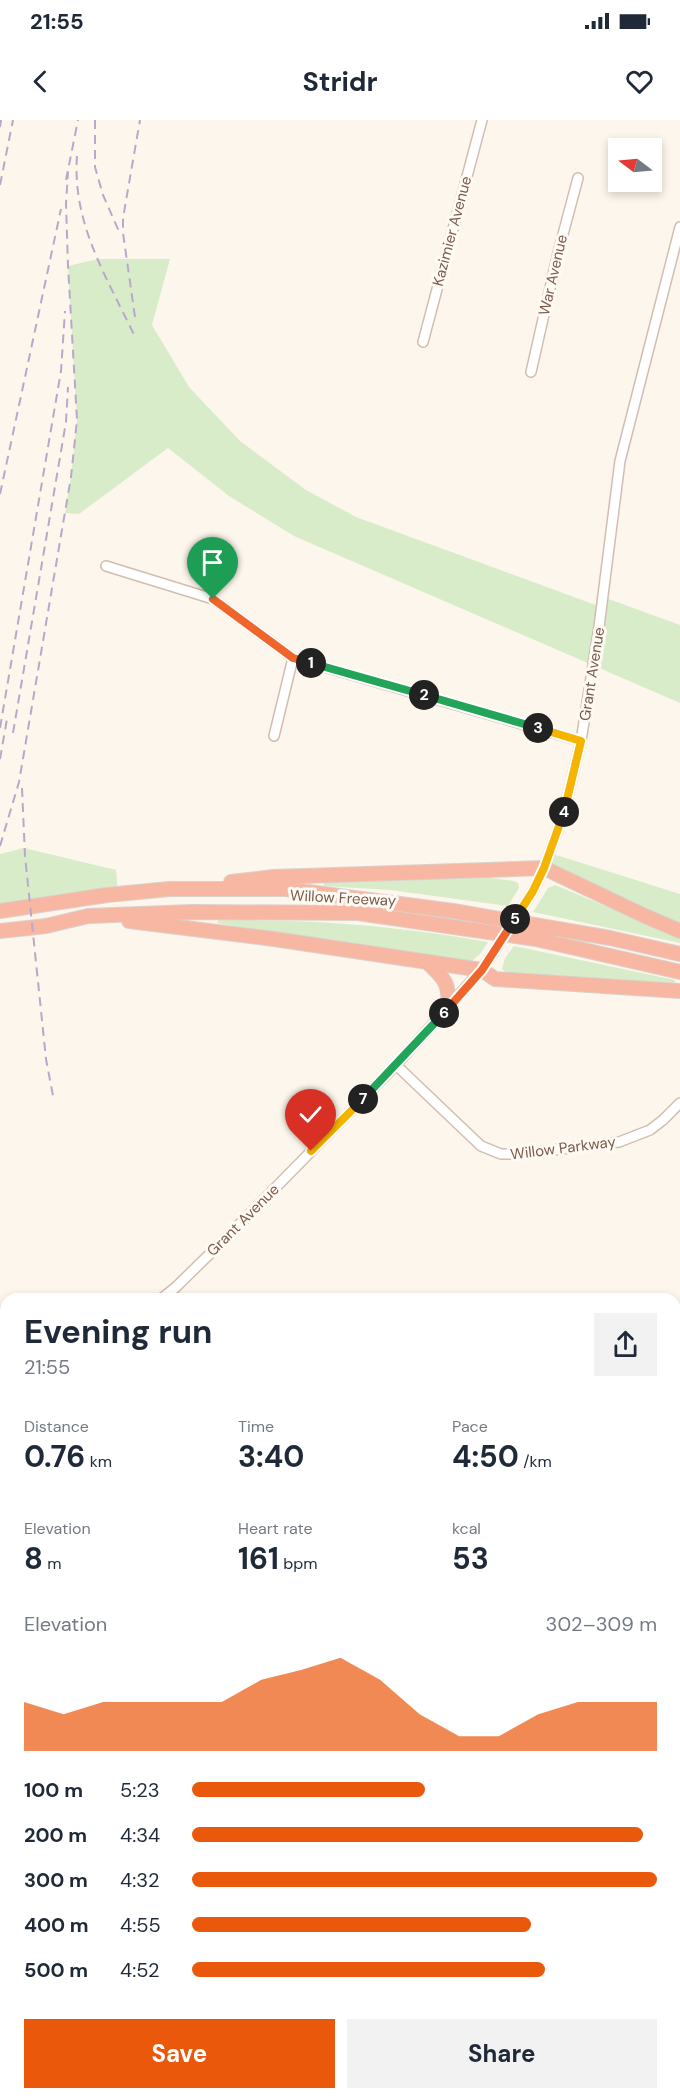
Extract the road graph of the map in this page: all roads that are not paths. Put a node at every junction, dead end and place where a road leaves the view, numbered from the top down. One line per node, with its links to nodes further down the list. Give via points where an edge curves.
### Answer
1 (482, 120): 4 (street, Kazimier Avenue)
2 (578, 178): 5 (street, War Avenue)
3 (680, 227): 9 (street, Grant Avenue, via 620,461)
4 (423, 342)
5 (531, 372)
6 (105, 566): 7 (street, via 213,599)
7 (293, 658): 8 (street); 9 (street)
8 (274, 736)
9 (581, 741): 10 (street, Grant Avenue, via 564,812)
10 (544, 868): 11 (highway, via 274,877); 15 (highway); 18 (street, Grant Avenue, bridge)
11 (169, 889): 12 (highway, Willow Freeway); 16 (highway, Willow Freeway, via 286,889 453,911)
12 (0, 911)
13 (88, 916): 14 (highway, Willow Freeway); 17 (highway); 19 (highway, Willow Freeway, via 358,913 536,939)
14 (0, 931)
15 (680, 931)
16 (680, 954)
17 (428, 963): 18 (highway); 21 (highway, via 446,979)
18 (485, 965): 20 (highway, via 495,979); 21 (street, Grant Avenue)
19 (680, 972)
20 (680, 991)
21 (449, 1008): 22 (street, Grant Avenue)
22 (396, 1065): 23 (street, Willow Parkway, via 481,1146 501,1154 620,1142 650,1130); 24 (street, Grant Avenue)
23 (680, 1103)
24 (168, 1293)

